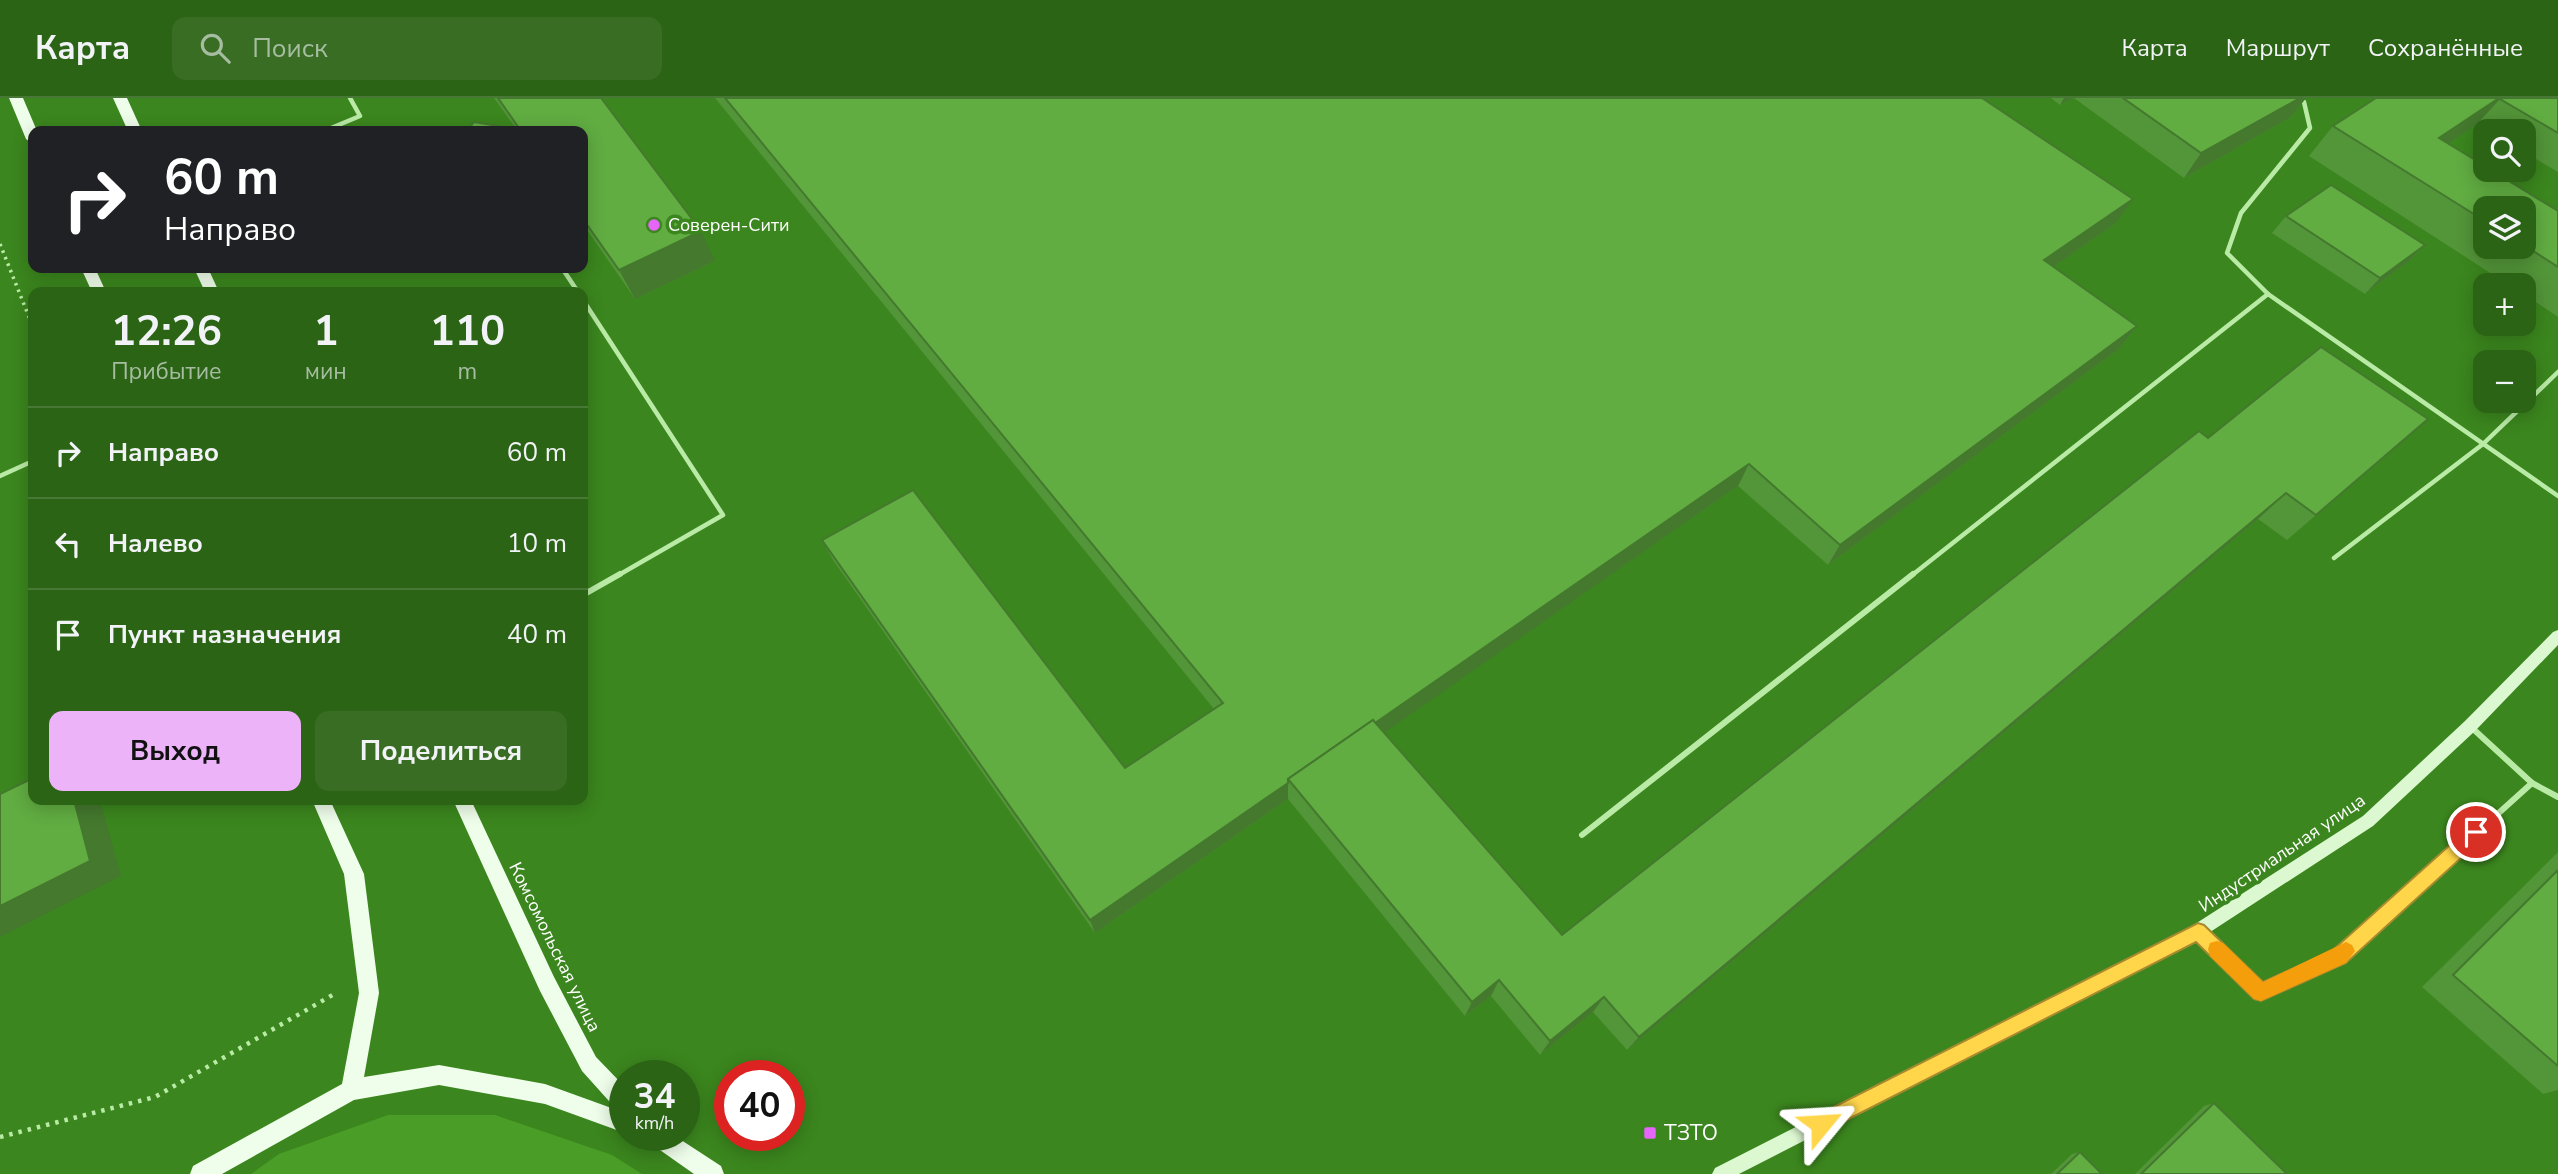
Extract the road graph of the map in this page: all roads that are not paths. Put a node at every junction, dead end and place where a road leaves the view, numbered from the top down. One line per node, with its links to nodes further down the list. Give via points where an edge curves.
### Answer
1 (16, 98): 7 (main road)
2 (120, 98): 5 (main road)
3 (350, 98): 6 (lane, via 360,116)
4 (2297, 98): 8 (lane, via 2304,102 2309,128 2241,213 2227,253)
5 (133, 126)
6 (336, 126)
7 (28, 127)
8 (2269, 294): 11 (lane); 23 (lane)
9 (588, 308): 16 (lane, via 723,515)
10 (2558, 372): 11 (lane)
11 (2483, 444): 14 (lane); 15 (lane)
12 (28, 463): 13 (lane)
13 (0, 476)
14 (2558, 496)
15 (2334, 558)
16 (588, 592)
17 (2558, 636): 18 (street, Индустриальная улица)
18 (2470, 726): 19 (lane); 24 (street, Индустриальная улица, via 2368,821)
19 (2532, 783): 20 (lane); 24 (lane, via 2339,957 2261,992)
20 (2558, 797)
21 (323, 805): 26 (main road, via 354,874 369,993)
22 (464, 805): 25 (main road, Комсомольская улица, via 547,984 589,1064)
23 (1582, 835)
24 (2198, 931): 31 (street, Индустриальная улица)
25 (609, 1086)
26 (351, 1090): 27 (main road, via 439,1075 545,1094); 29 (main road)
27 (609, 1117)
28 (679, 1151): 30 (main road)
29 (201, 1174)
30 (713, 1174)
31 (1721, 1174)

